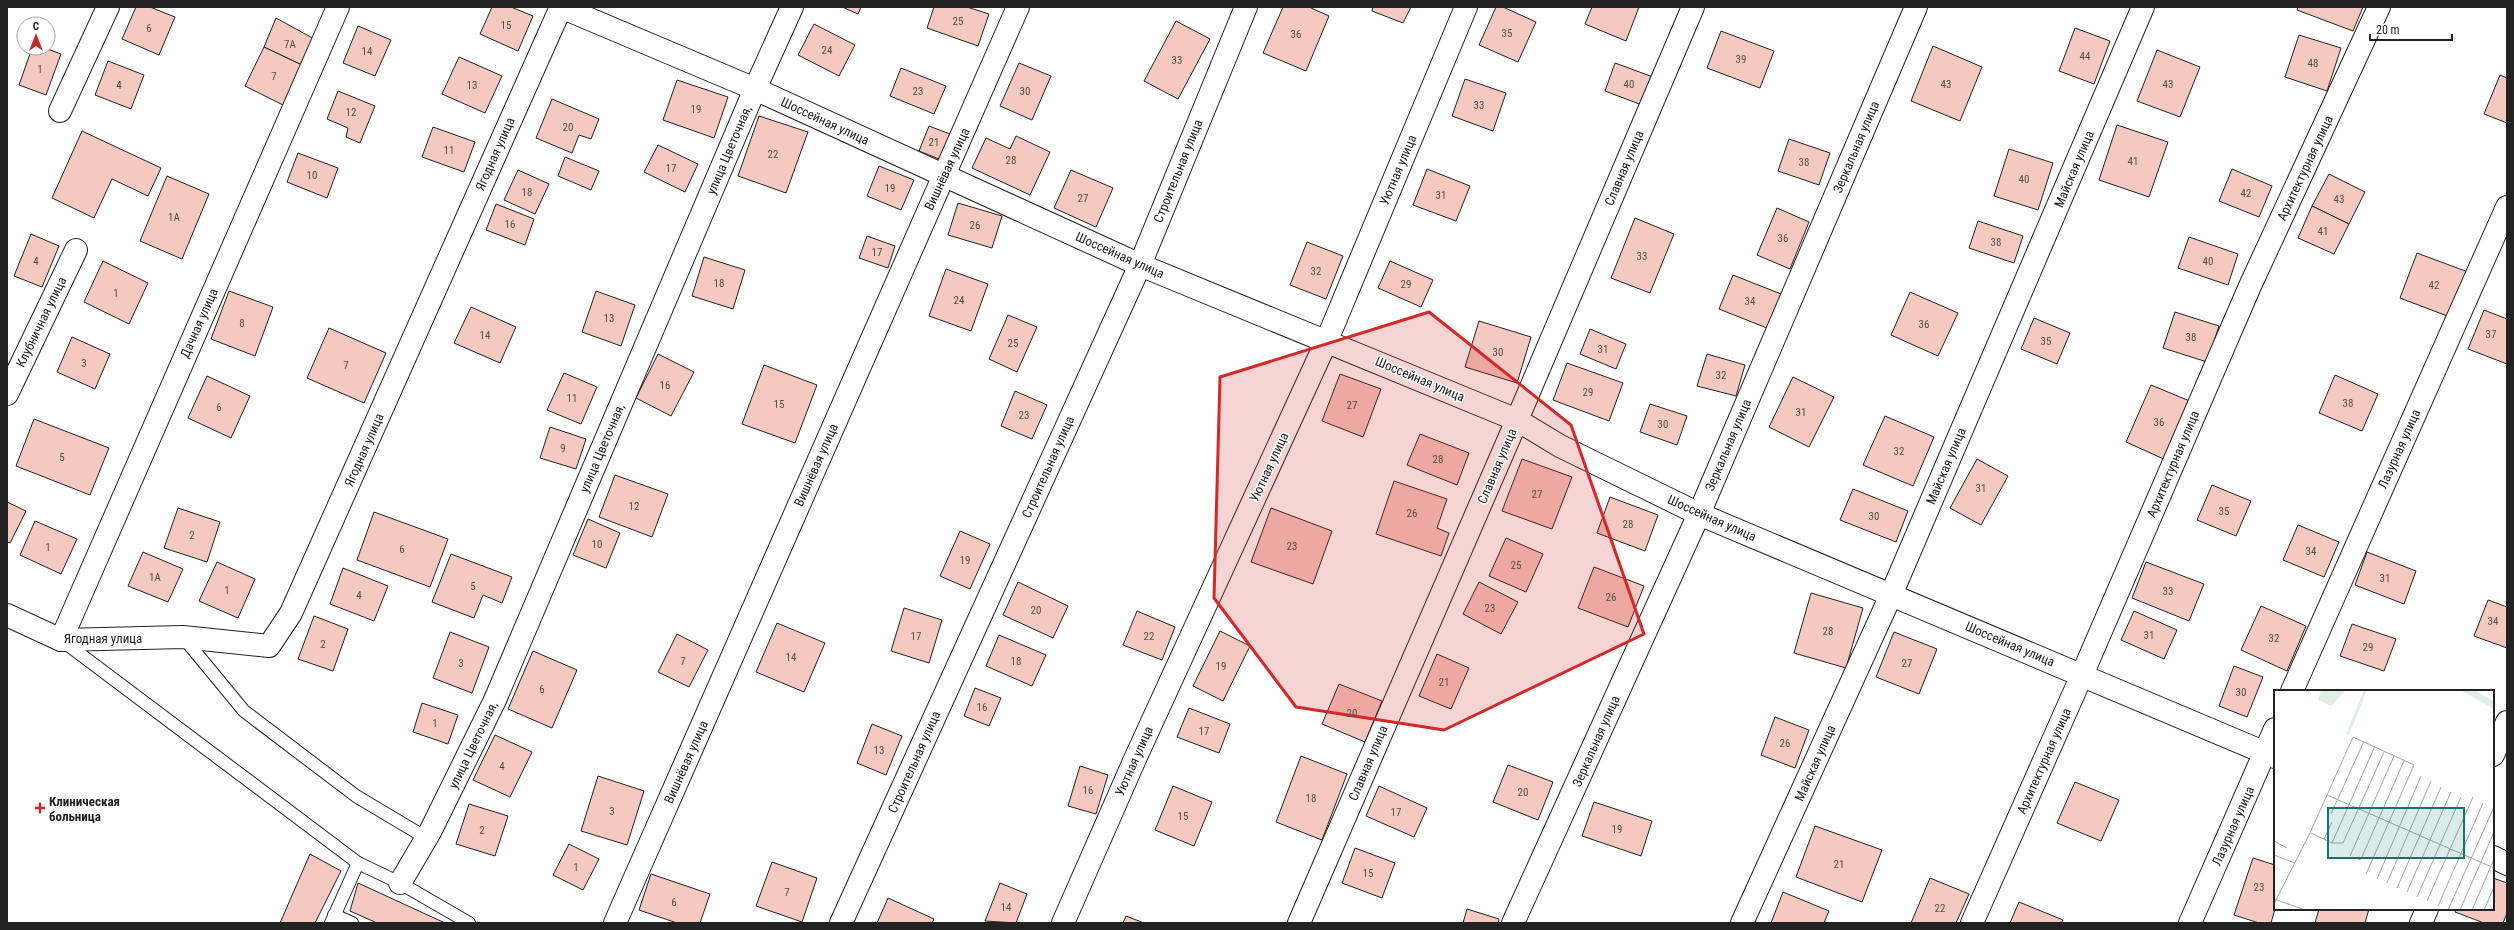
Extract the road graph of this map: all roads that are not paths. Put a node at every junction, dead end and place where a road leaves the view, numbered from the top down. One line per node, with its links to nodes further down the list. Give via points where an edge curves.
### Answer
1 (108, 7): 13 (street)
2 (338, 7): 25 (street, Дачная улица)
3 (561, 7): 12 (street, Шоссейная улица); 24 (street, Ягодная улица, via 291,613 269,646)
4 (792, 7): 12 (street, улица Цветочная,)
5 (1018, 7): 14 (street, Вишнёвая улица, via 980,98)
6 (1246, 7): 17 (street, Строительная улица)
7 (1466, 7): 18 (street, Уютная улица)
8 (1692, 7): 20 (street, Славная улица)
9 (1916, 7): 21 (street, Зеркальная улица)
10 (2143, 7): 22 (street, Майская улица)
11 (2379, 7): 26 (street, Архитектурная улица, via 2250,286)
12 (755, 89): 14 (street, Шоссейная улица); 32 (street, улица Цветочная,, via 495,700)
13 (60, 112)
14 (943, 176): 17 (street, Шоссейная улица); 41 (street, Вишнёвая улица)
15 (2507, 207): 27 (street, Лазурная улица)
16 (76, 250): 19 (street, Клубничная улица)
17 (1140, 265): 18 (street, Шоссейная улица); 42 (street, Строительная улица)
18 (1327, 340): 20 (street, Шоссейная улица); 43 (street, Уютная улица, via 1135,759)
19 (7, 394)
20 (1517, 420): 21 (street, Шоссейная улица, via 1560,446); 44 (street, Славная улица)
21 (1699, 514): 22 (street, Шоссейная улица); 45 (street, Зеркальная улица)
22 (1891, 595): 26 (street, Шоссейная улица); 46 (street, Майская улица)
23 (7, 615): 25 (street, Ягодная улица)
24 (182, 637): 25 (street, Ягодная улица); 32 (lane, via 244,712 356,796 418,833)
25 (61, 640): 34 (lane)
26 (2082, 675): 31 (street, Шоссейная улица); 47 (street, Архитектурная улица)
27 (2292, 690)
28 (2507, 722): 30 (street)
29 (2274, 734): 31 (street, Лазурная улица)
30 (2494, 753)
31 (2270, 755): 48 (street, Лазурная улица)
32 (430, 832): 36 (street, улица Цветочная,)
33 (2494, 858): 35 (street)
34 (358, 863): 36 (lane); 38 (lane)
35 (2507, 864)
36 (400, 883): 40 (lane)
37 (2427, 910): 49 (street)
38 (333, 919): 39 (lane)
39 (352, 923)
40 (469, 923)
41 (615, 923)
42 (841, 923)
43 (1064, 923)
44 (1299, 923)
45 (1513, 923)
46 (1742, 923)
47 (1972, 923)
48 (2190, 923)
49 (2421, 923)

